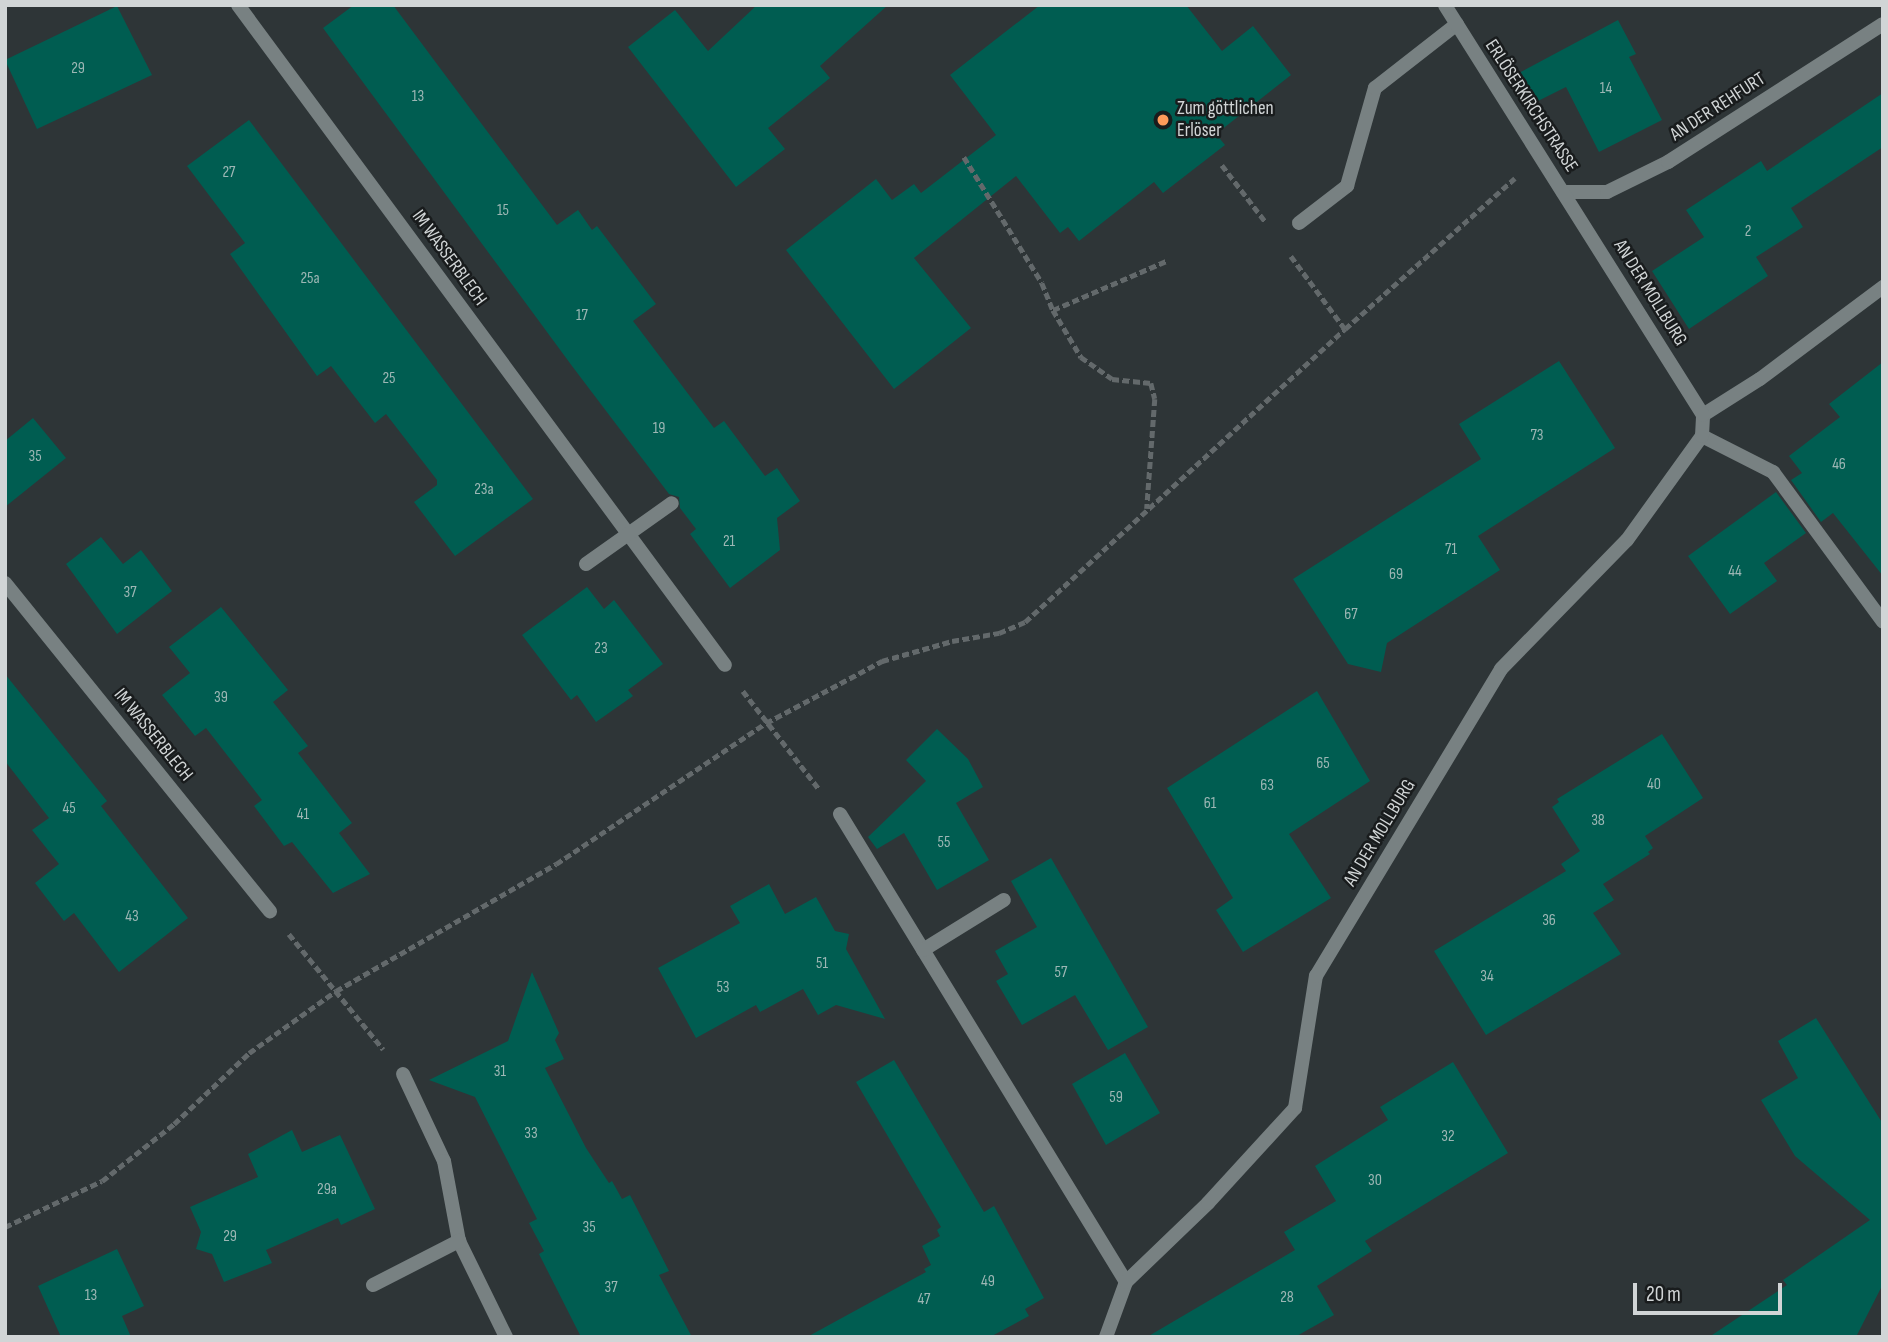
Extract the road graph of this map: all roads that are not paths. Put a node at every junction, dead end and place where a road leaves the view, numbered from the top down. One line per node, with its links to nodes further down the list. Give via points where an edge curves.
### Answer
1 (238, 5): 11 (street, IM WASSERBLECH)
2 (1445, 5): 3 (street, ERLÖSERKIRCHSTRASSE)
3 (1457, 24): 5 (street, ERLÖSERKIRCHSTRASSE); 6 (street, via 1375,88 1347,186)
4 (1883, 24): 5 (street, AN DER REHFURT, via 1668,162 1607,192)
5 (1563, 192): 8 (street, AN DER MOLLBURG)
6 (1299, 223)
7 (1883, 287): 8 (street, via 1760,379)
8 (1703, 415): 9 (street)
9 (1702, 436): 14 (street, via 1773,472); 22 (street, AN DER MOLLBURG, via 1627,540 1494,681 1316,976 1295,1108 1208,1203)
10 (671, 503): 11 (street)
11 (628, 534): 12 (street); 15 (street, IM WASSERBLECH)
12 (586, 564)
13 (5, 583): 18 (street, IM WASSERBLECH)
14 (1883, 622)
15 (725, 665)
16 (840, 814): 19 (street)
17 (1004, 900): 19 (street)
18 (270, 911)
19 (923, 950): 22 (street)
20 (403, 1074): 21 (street, via 444,1161)
21 (459, 1241): 23 (street); 24 (street)
22 (1126, 1282): 25 (street, AN DER MOLLBURG)
23 (373, 1285)
24 (506, 1337)
25 (1105, 1337)

